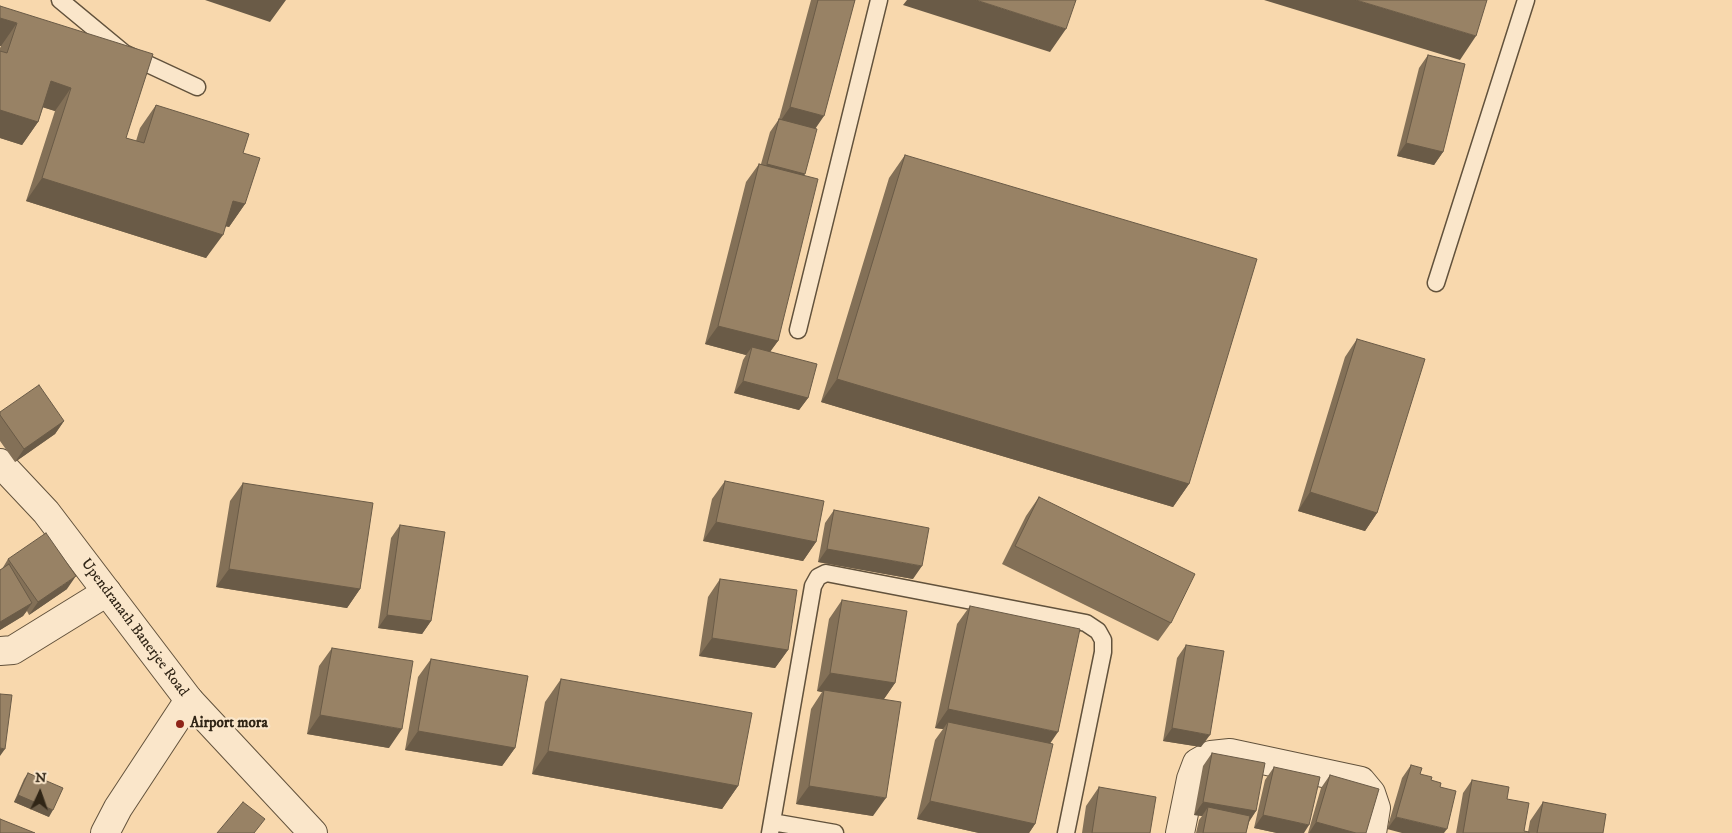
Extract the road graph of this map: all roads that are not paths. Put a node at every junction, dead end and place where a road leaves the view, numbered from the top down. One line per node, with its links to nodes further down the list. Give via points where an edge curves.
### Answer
1 (60, 0): 4 (lane, via 124,53)
2 (879, 0): 6 (lane)
3 (1526, 0): 5 (lane)
4 (197, 87)
5 (1436, 283)
6 (798, 330)
7 (0, 463): 8 (street, Upendranath Banerjee Road, via 46,512)
8 (107, 592): 9 (street, via 13,650); 10 (street, Upendranath Banerjee Road)
9 (0, 651)
10 (189, 700): 12 (street, via 118,808); 13 (street, Upendranath Banerjee Road)
11 (771, 828): 14 (lane); 15 (lane, via 813,586 818,577 826,573 1086,623 1098,631 1103,640 1103,652)
12 (106, 833)
13 (313, 833)
14 (835, 833)
15 (1066, 833)
16 (1180, 833): 17 (street, via 1191,779 1198,763 1210,755 1230,753 1361,781 1371,793 1376,808)
17 (1372, 833)

